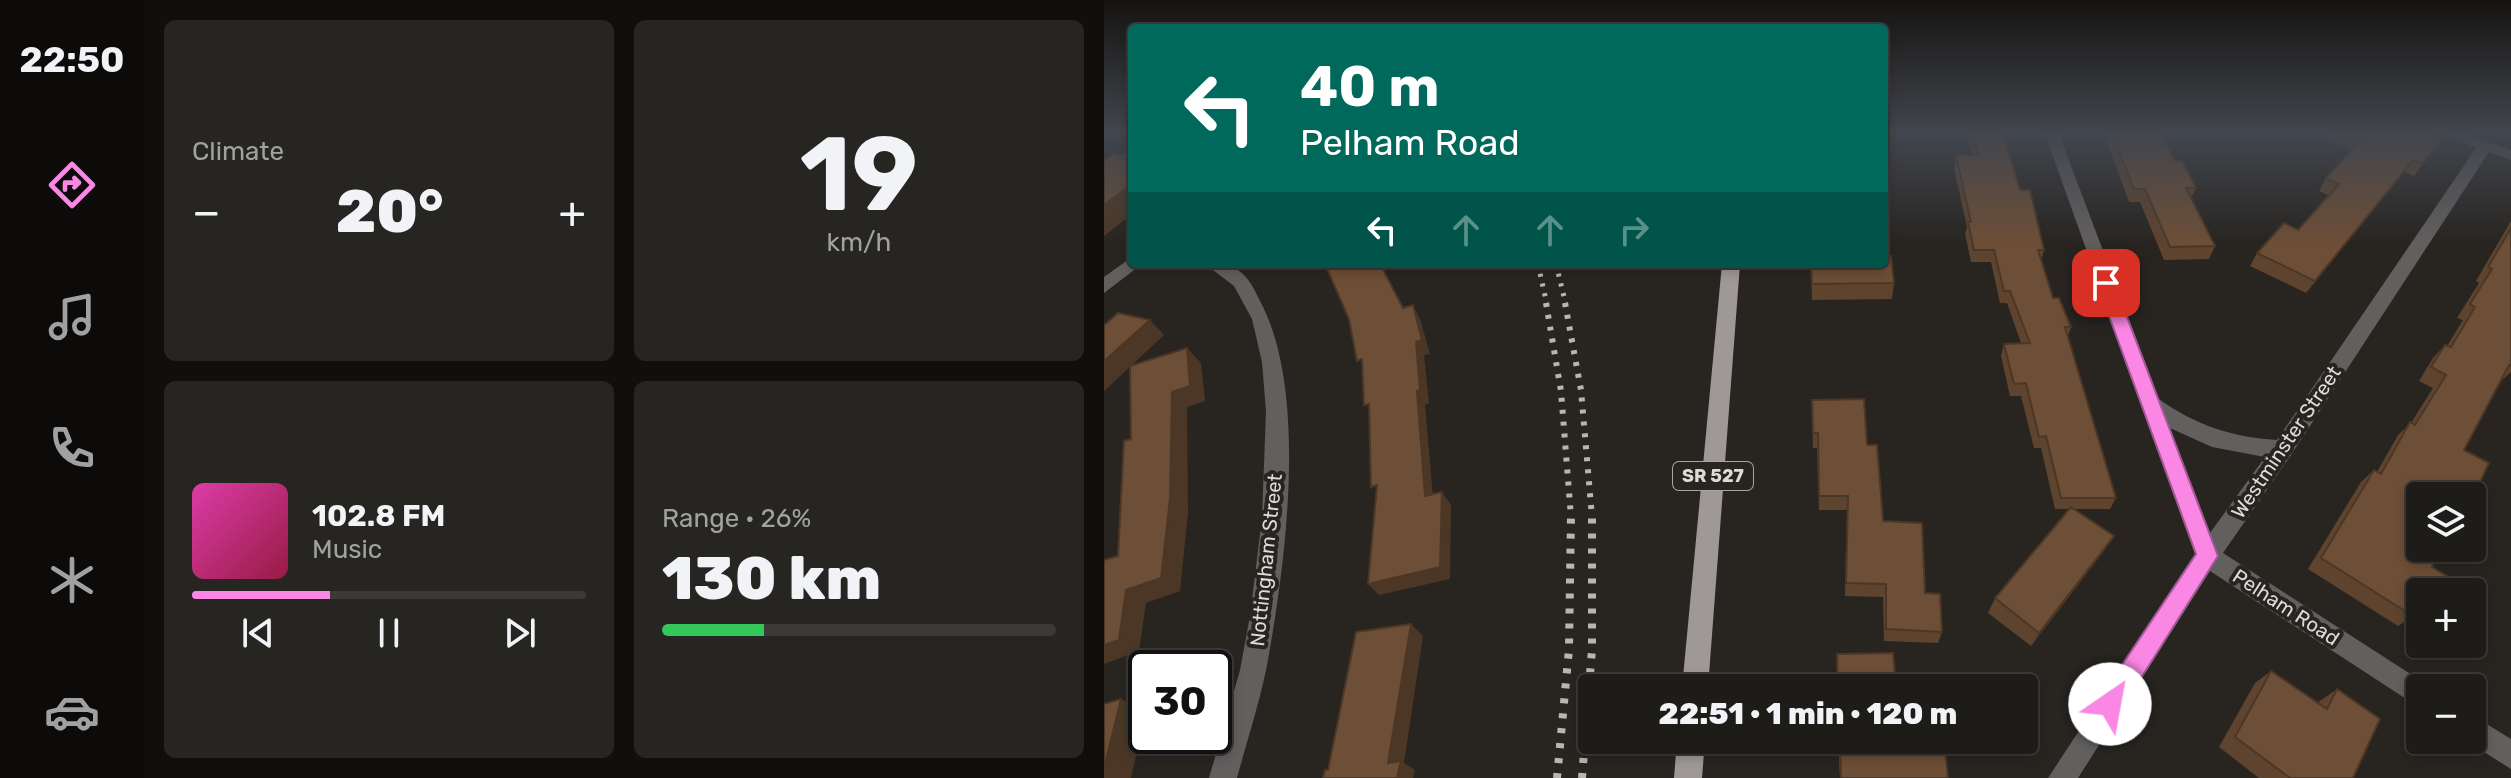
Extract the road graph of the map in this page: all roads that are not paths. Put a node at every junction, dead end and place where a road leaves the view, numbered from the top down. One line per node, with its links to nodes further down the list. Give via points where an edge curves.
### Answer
1 (2065, 170): 7 (street)
2 (2469, 170): 8 (street, Westminster Street)
3 (1128, 266): 6 (street)
4 (1220, 268): 15 (street, Nottingham Street, via 1242,283 1261,316 1278,399 1275,514 1255,657)
5 (1731, 268): 10 (main road, SR 527)
6 (1104, 287)
7 (2148, 402): 8 (street, via 2210,440); 9 (street)
8 (2283, 449): 9 (street, Westminster Street)
9 (2207, 556): 11 (street, Pelham Road); 17 (street, Westminster Street)
10 (1696, 674)
11 (2406, 686)
12 (2486, 738): 14 (street)
13 (1690, 754): 16 (main road)
14 (2511, 755)
15 (1223, 778)
16 (1688, 778)
17 (2062, 778)

